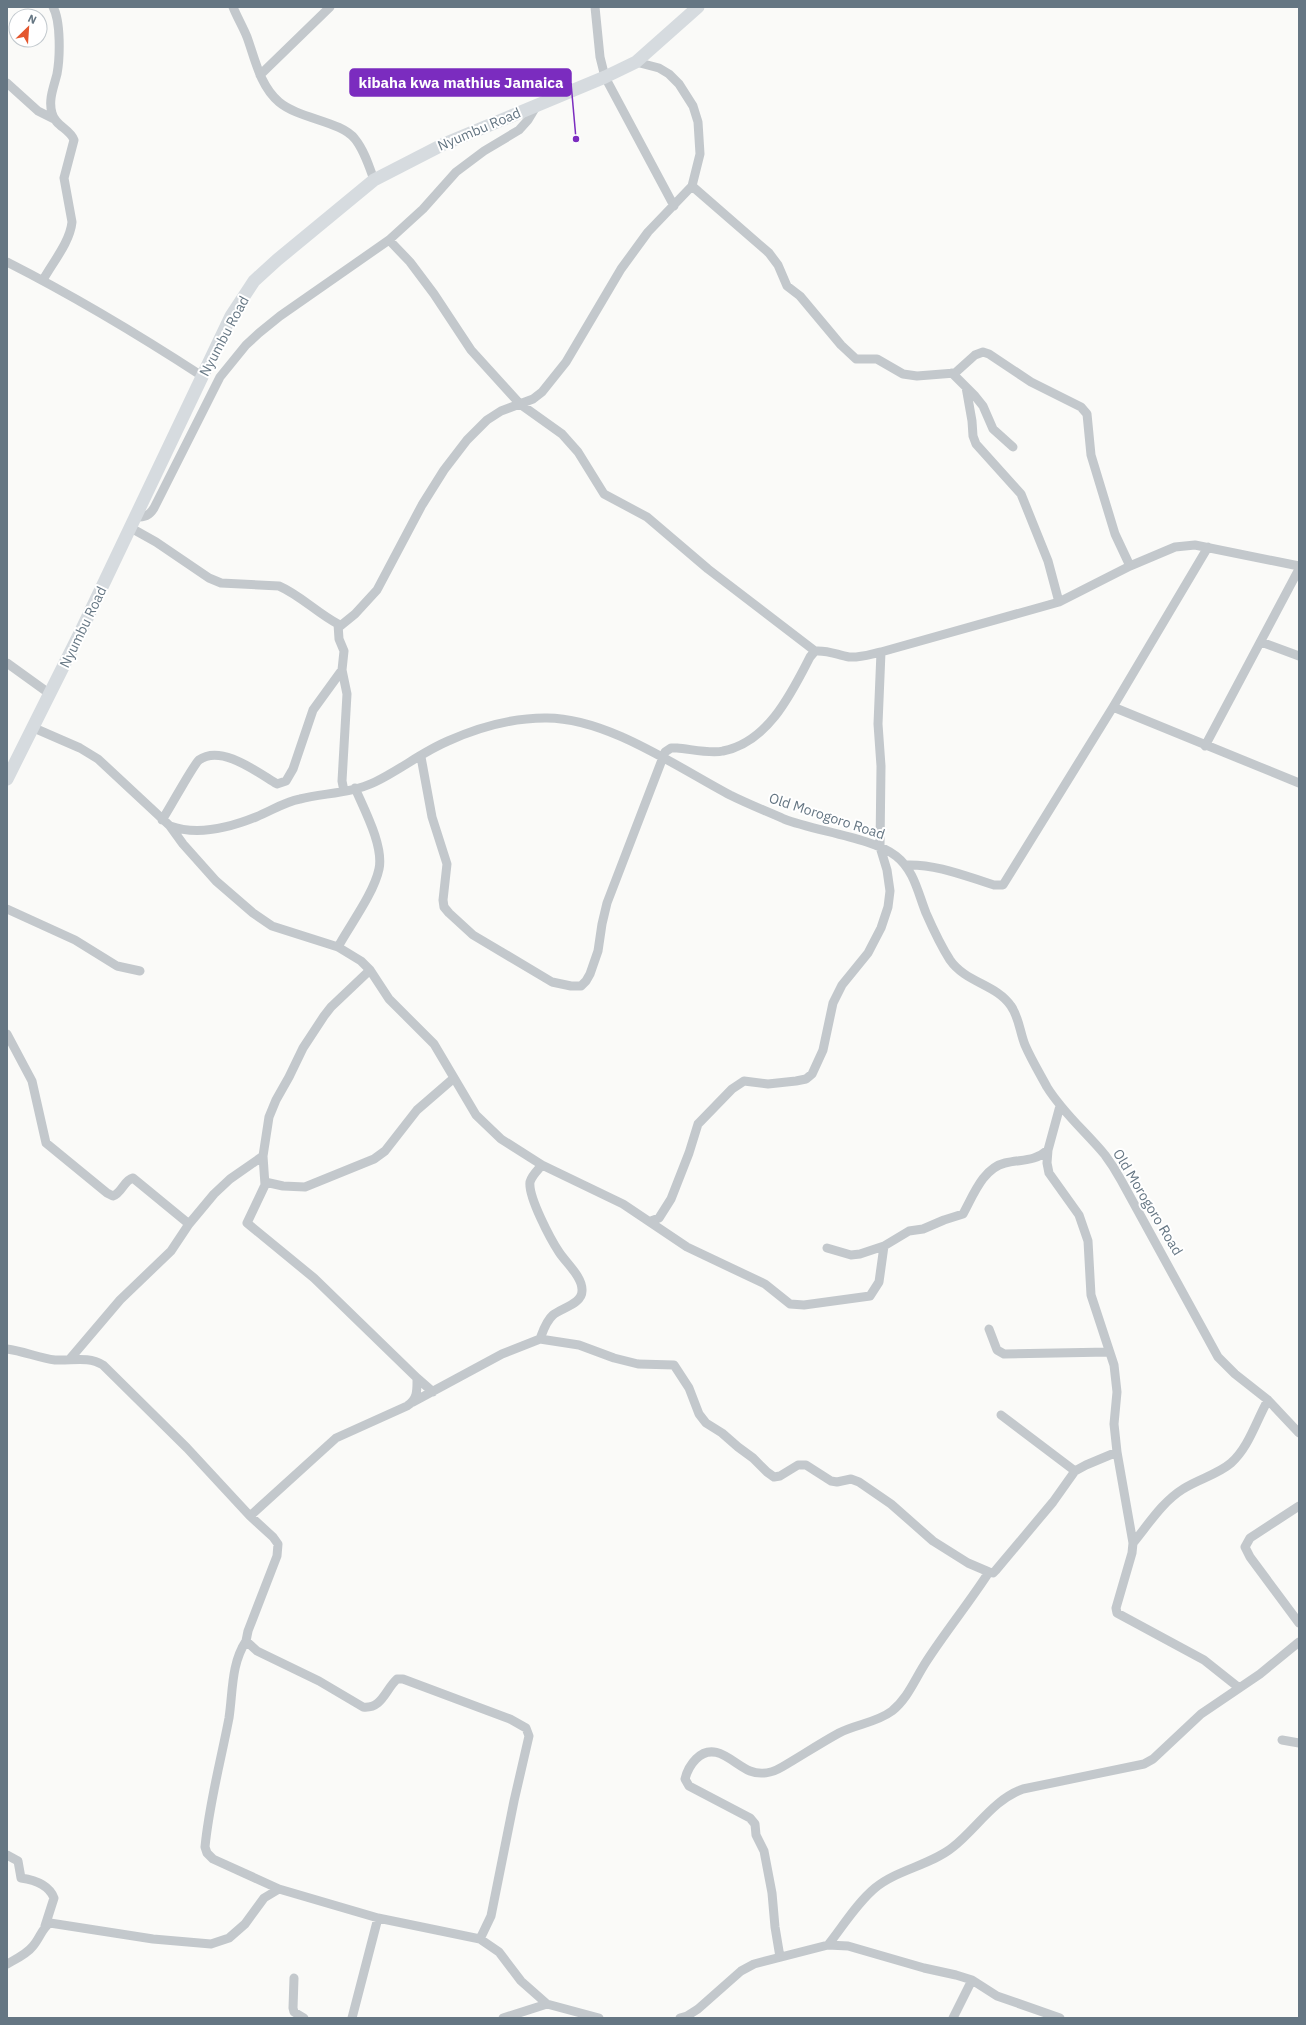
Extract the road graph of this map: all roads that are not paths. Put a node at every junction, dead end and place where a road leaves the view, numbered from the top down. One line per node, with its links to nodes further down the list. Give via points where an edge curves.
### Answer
1 (53, 7): 11 (street, via 57,20 59,53 51,102)
2 (233, 7): 7 (street)
3 (330, 7): 7 (street)
4 (595, 7): 8 (street, via 600,57)
5 (698, 7): 6 (street, Nyumbu Road)
6 (636, 62): 8 (street, Nyumbu Road); 13 (street, via 655,66 669,74 694,106 700,154)
7 (260, 75): 12 (street, via 279,102 304,116 343,129 354,137)
8 (605, 77): 10 (street, Nyumbu Road); 14 (street)
9 (7, 83): 11 (street, via 38,111)
10 (537, 105): 12 (street, Nyumbu Road, via 444,144); 15 (street, via 518,130 456,172 423,209)
11 (54, 119): 17 (street, via 73,136 74,140 64,178 72,222 66,241)
12 (374, 180): 19 (street, Nyumbu Road, via 254,281 231,316)
13 (692, 186): 14 (street); 18 (street, via 769,253 778,265 787,286 800,296 856,359 877,359 903,374)
14 (674, 206): 21 (street, via 648,232 622,269 566,362 542,392)
15 (389, 240): 21 (street, via 410,262 434,294 471,350); 23 (street, via 280,316 246,345 220,377 154,508 150,514)
16 (7, 262): 17 (street)
17 (43, 280): 19 (street, via 144,338)
18 (952, 373): 20 (street); 25 (street, via 975,354 983,352 1031,382 1081,407 1087,414 1090,455 1115,534)
19 (202, 376): 23 (street, Nyumbu Road)
20 (966, 387): 22 (street, via 983,406 987,420 993,428); 27 (street, via 976,444 1021,494 1048,561)
21 (520, 404): 28 (street, via 487,420 467,440 444,470 422,506 377,590 355,614); 30 (street, via 562,434 578,452 604,494 647,517 708,569)
22 (1013, 447)
23 (133, 522): 28 (street, via 156,542 209,578 237,586 279,586); 35 (street, Nyumbu Road)
24 (1208, 547): 25 (street, via 1175,547); 26 (street); 36 (street)
25 (1130, 566): 27 (street)
26 (1299, 568): 29 (street)
27 (1059, 602): 31 (street)
28 (339, 626): 34 (street, via 338,639 344,651)
29 (1261, 642): 32 (street); 38 (street)
30 (815, 651): 31 (street, via 827,650 858,657); 40 (street, via 779,712 751,740 722,752 671,748)
31 (881, 652): 46 (street, via 878,724 881,766)
32 (1299, 656)
33 (7, 663): 35 (street)
34 (342, 670): 44 (street, via 347,694 342,781); 45 (street, via 313,710 293,769 286,781 277,784 237,761 224,756 209,755 198,761)
35 (50, 694): 37 (street, Nyumbu Road)
36 (1113, 707): 38 (street); 47 (street, via 1003,884 994,886 945,869)
37 (34, 728): 41 (street, Nyumbu Road); 45 (street, Old Morogoro Road, via 80,748 98,759)
38 (1205, 746): 42 (street)
39 (421, 756): 40 (street, Old Morogoro Road, via 447,742 492,726 515,720 547,718 576,721 598,728); 40 (street, via 432,817 447,864 444,907 473,935 552,982 571,986 581,986 590,974 598,951 608,903); 43 (street, Old Morogoro Road, via 374,782)
40 (662, 757): 46 (street, Old Morogoro Road, via 751,805 795,823)
41 (7, 780)
42 (1299, 783)
43 (355, 788): 44 (street, Old Morogoro Road); 49 (street, via 372,828 380,855 380,868 375,884)
44 (344, 791): 45 (street, Old Morogoro Road, via 284,803 255,817 213,829 195,832)
45 (166, 823): 49 (street, via 216,881 252,913 272,926)
46 (880, 847): 47 (street, Old Morogoro Road); 59 (street, via 890,891 888,908 868,953 842,985 832,1003 823,1050 812,1074 806,1079 768,1084 744,1081 732,1089 698,1124 671,1199 659,1218)
47 (906, 865): 54 (street, Old Morogoro Road, via 951,962 963,974 1003,997 1012,1008 1026,1047)
48 (7, 909): 51 (street, via 75,940 117,966)
49 (338, 947): 50 (street, via 362,961)
50 (370, 970): 53 (street, via 389,999 434,1044); 56 (street, via 331,1007 303,1048 269,1117)
51 (140, 972)
52 (7, 1034): 60 (street, via 32,1081 46,1143 107,1193 113,1196 117,1194 133,1178)
53 (454, 1078): 57 (street, via 476,1115 501,1139); 58 (street, via 417,1110 385,1151 374,1159 305,1187)
54 (1060, 1106): 55 (street); 70 (street, Old Morogoro Road, via 1105,1155 1121,1180 1218,1357)
55 (1048, 1150): 61 (street, via 1030,1160 1004,1163 995,1167 981,1180 963,1214 923,1229 909,1231); 66 (street, via 1049,1173 1079,1215 1088,1241 1090,1295)
56 (263, 1156): 58 (street); 60 (street, via 230,1179)
57 (542, 1165): 59 (street, via 606,1194); 64 (street, via 533,1175 531,1189 543,1224 581,1284 582,1292 578,1300 551,1316)
58 (265, 1182): 68 (street, via 248,1220 249,1226 314,1278)
59 (651, 1221): 61 (street, via 672,1238 758,1280 783,1300 795,1305 870,1296 879,1282)
60 (189, 1224): 67 (street, via 171,1251 120,1300)
61 (884, 1246): 62 (street, via 855,1254)
62 (826, 1248)
63 (989, 1329): 66 (street, via 996,1350 1004,1354)
64 (540, 1339): 69 (street, via 502,1354); 79 (street, via 579,1345 638,1364 674,1365 689,1388 699,1414 706,1423 722,1433 774,1477 802,1464 831,1482 855,1480 891,1504 933,1540 968,1563)
65 (7, 1349): 67 (street, via 54,1360)
66 (1109, 1352): 74 (street, via 1114,1365 1117,1392 1114,1424)
67 (69, 1360): 77 (street, via 97,1361 112,1372)
68 (416, 1378): 69 (street); 71 (street, via 416,1396)
69 (433, 1392): 71 (street)
70 (1268, 1400): 73 (street, Old Morogoro Road); 78 (street, via 1240,1454 1214,1475 1176,1494 1161,1508)
71 (413, 1402): 77 (street, via 336,1438)
72 (1001, 1415): 75 (street)
73 (1299, 1433)
74 (1117, 1452): 75 (street); 78 (street)
75 (1075, 1471): 79 (street, via 1053,1502 996,1570 993,1573)
76 (1299, 1506): 80 (street, via 1250,1538 1245,1547)
77 (250, 1516): 81 (street, via 278,1544 277,1556)
78 (1134, 1543): 83 (street, via 1116,1608 1117,1613 1204,1660)
79 (988, 1572): 92 (street, via 927,1660 909,1693 891,1712 839,1733 777,1770 761,1773 749,1770 718,1752 706,1752 690,1766 685,1779 689,1786 750,1818 755,1824 768,1871)
80 (1299, 1623)
81 (246, 1641): 87 (street, via 236,1664 205,1847 213,1859); 90 (street, via 257,1651 319,1681 363,1707 371,1708 378,1704 393,1683 397,1679 403,1679 510,1719 526,1728 529,1736 491,1916)
82 (1299, 1642): 83 (street, via 1260,1674)
83 (1238, 1687): 91 (street, via 1201,1714 1153,1759 1144,1764 1022,1789 1005,1797 965,1838 944,1854 875,1888)
84 (1282, 1740): 85 (street)
85 (1299, 1743)
86 (7, 1855): 89 (street, via 18,1861 21,1878 40,1884 52,1892 54,1898)
87 (279, 1889): 88 (street); 89 (street, via 264,1898 245,1924 230,1938 211,1944 153,1939 55,1922)
88 (378, 1918): 90 (street); 99 (street)
89 (46, 1926): 93 (street, via 26,1953)
90 (480, 1939): 96 (street, via 499,1952 520,1981)
91 (828, 1945): 92 (street); 95 (street, via 848,1946 898,1962)
92 (780, 1957): 102 (street, via 754,1964 741,1971 698,2009)
93 (7, 1964)
94 (294, 1978): 98 (street, via 292,2008)
95 (972, 1980): 97 (street, via 997,1996); 103 (street)
96 (547, 2004): 100 (street); 101 (street)
97 (1036, 2014): 104 (street)
98 (304, 2018)
99 (352, 2018)
100 (503, 2018)
101 (599, 2018)
102 (680, 2018)
103 (953, 2018)
104 (1060, 2018)

